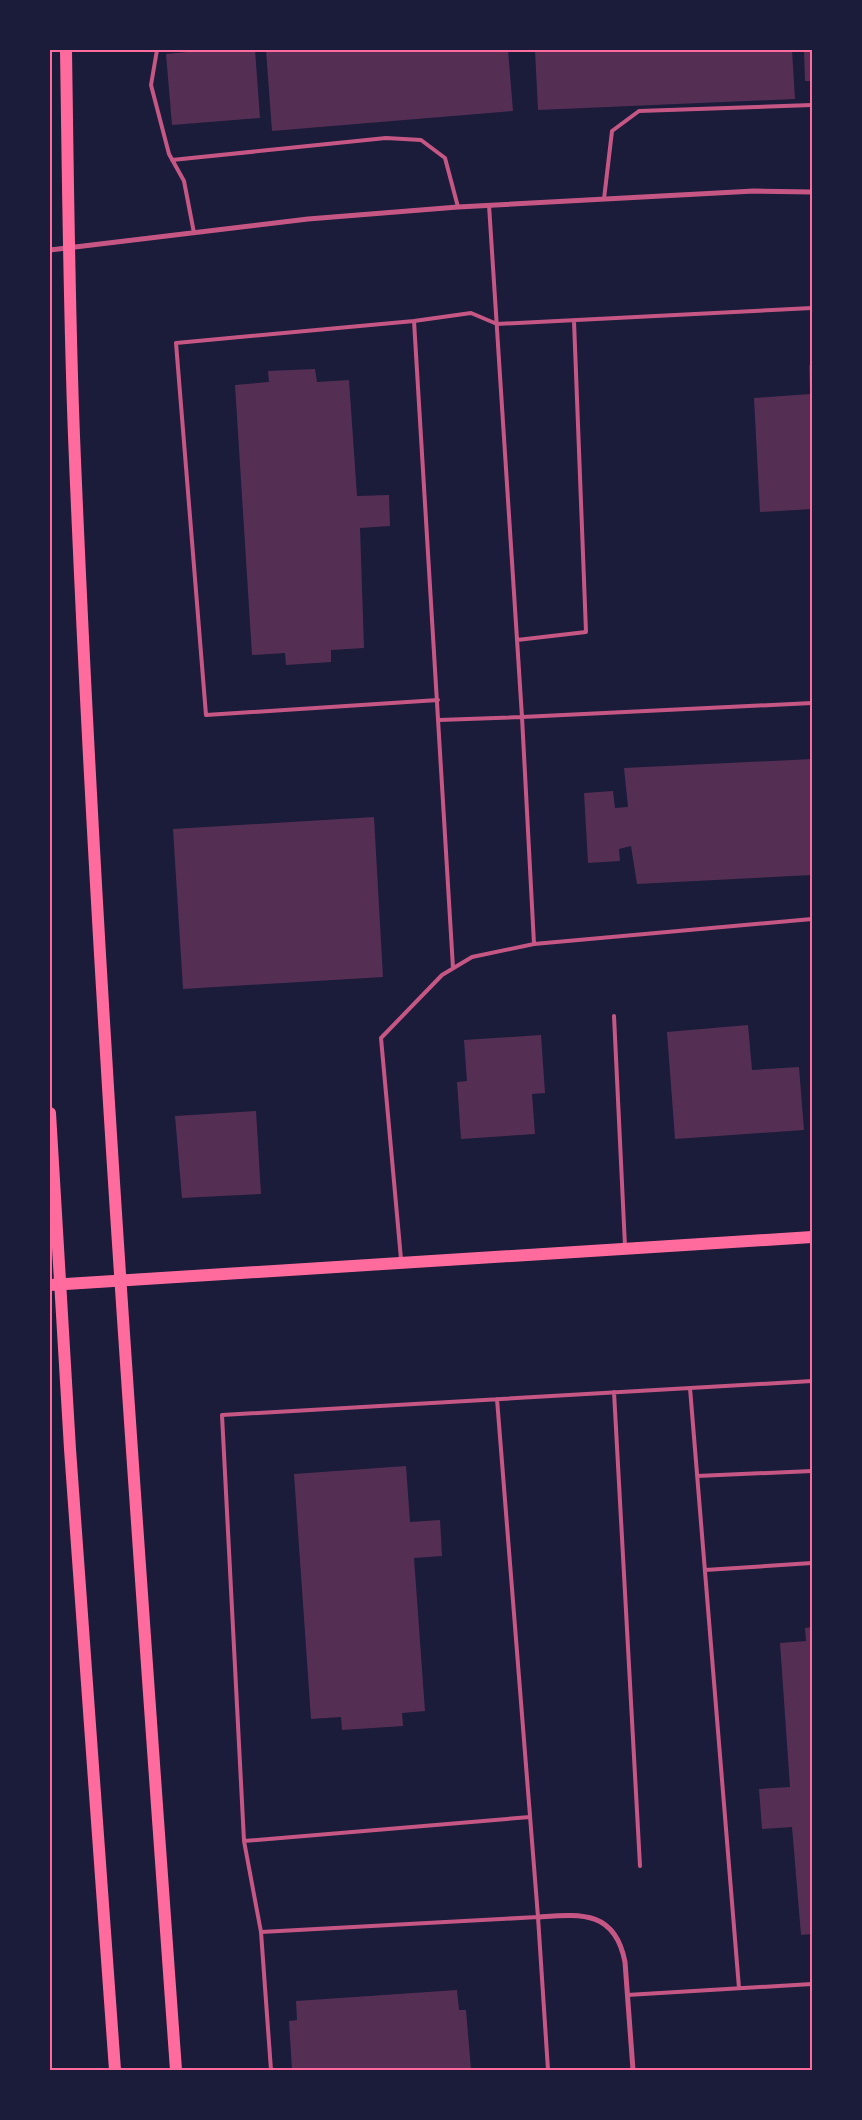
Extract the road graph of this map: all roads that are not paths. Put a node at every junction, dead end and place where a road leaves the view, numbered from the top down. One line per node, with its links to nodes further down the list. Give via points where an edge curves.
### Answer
1 (66, 50): 10 (main road)
2 (158, 50): 4 (lane, via 151,85)
3 (812, 105): 6 (lane, via 639,111 612,131)
4 (172, 160): 8 (lane, via 386,138 421,140 445,158); 9 (lane, via 184,181)
5 (812, 192): 6 (street, via 754,191)
6 (604, 199): 7 (street)
7 (489, 205): 8 (street); 15 (lane)
8 (458, 207): 9 (street)
9 (194, 232): 10 (street)
10 (69, 248): 11 (street); 47 (main road, via 75,443 100,935 127,1376)
11 (50, 250)
12 (812, 308): 14 (lane)
13 (414, 320): 15 (lane, via 471,313); 17 (lane); 17 (lane, via 176,343 206,715)
14 (574, 321): 15 (lane); 16 (lane, via 586,632)
15 (497, 324): 16 (lane)
16 (517, 640): 19 (lane)
17 (438, 700): 20 (lane)
18 (812, 703): 19 (lane)
19 (522, 716): 20 (lane); 22 (lane)
20 (440, 720): 23 (lane)
21 (812, 919): 22 (lane)
22 (534, 944): 23 (lane, via 472,957)
23 (453, 968): 28 (lane, via 442,974 381,1038)
24 (614, 1016): 27 (lane)
25 (50, 1113): 46 (main road, via 70,1459)
26 (812, 1237): 27 (main road)
27 (625, 1250): 28 (main road)
28 (402, 1264): 29 (main road)
29 (50, 1285)
30 (812, 1381): 31 (lane)
31 (690, 1388): 32 (lane); 35 (lane)
32 (614, 1392): 33 (lane); 40 (lane)
33 (497, 1399): 38 (lane); 39 (lane, via 222,1415)
34 (812, 1471): 35 (lane)
35 (697, 1476): 37 (lane)
36 (812, 1563): 37 (lane)
37 (705, 1570): 44 (lane)
38 (530, 1817): 39 (lane); 41 (lane)
39 (244, 1841): 42 (lane)
40 (640, 1866)
41 (538, 1917): 42 (lane); 45 (street, via 577,1914 605,1924 622,1948); 49 (lane)
42 (261, 1932): 48 (lane)
43 (812, 1984): 44 (lane)
44 (739, 1988): 45 (lane)
45 (627, 1995): 50 (street)
46 (115, 2070)
47 (176, 2070)
48 (271, 2070)
49 (548, 2070)
50 (633, 2070)

